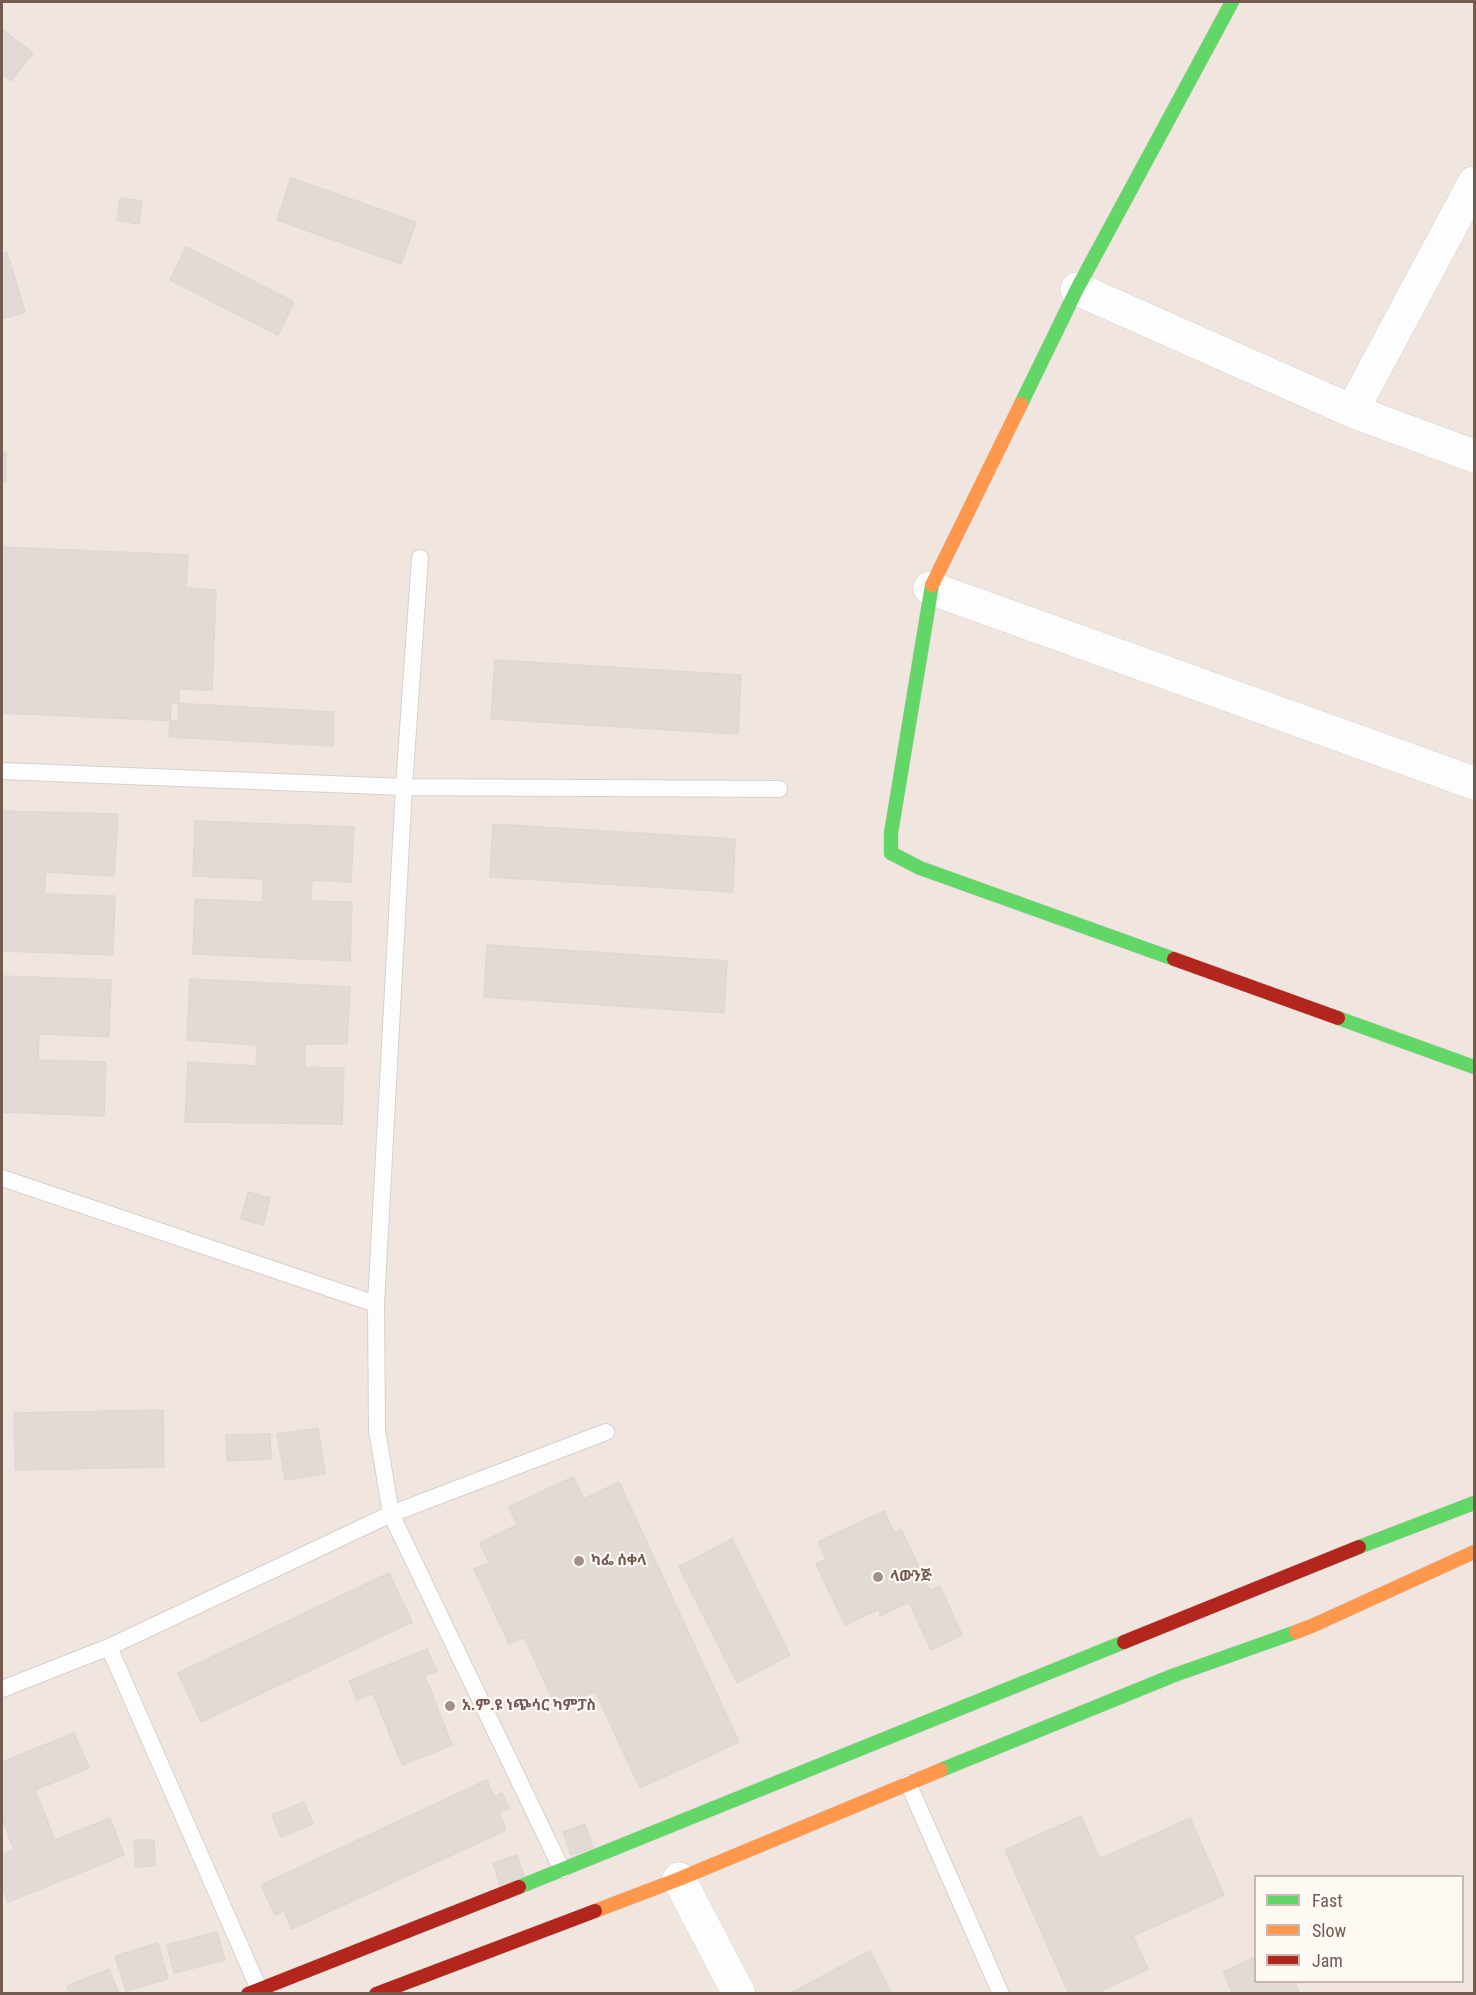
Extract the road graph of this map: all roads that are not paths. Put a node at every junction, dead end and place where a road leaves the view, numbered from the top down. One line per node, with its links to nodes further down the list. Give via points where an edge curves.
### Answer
1 (1232, 2): 3 (main road)
2 (1474, 183): 4 (street)
3 (1077, 289): 4 (street); 7 (main road)
4 (1352, 411): 5 (street)
5 (1474, 456)
6 (420, 558): 10 (lane)
7 (930, 588): 9 (street); 12 (main road, via 891,832 891,853 920,868)
8 (2, 771): 10 (lane)
9 (1474, 783)
10 (404, 787): 11 (lane); 14 (lane)
11 (779, 789)
12 (1474, 1067)
13 (2, 1178): 14 (lane)
14 (376, 1304): 17 (lane, via 377,1430)
15 (606, 1432): 17 (lane)
16 (1474, 1503): 22 (main road)
17 (391, 1514): 19 (lane); 22 (lane)
18 (1474, 1552): 21 (main road, via 1314,1624 1172,1676)
19 (109, 1647): 20 (lane); 24 (lane)
20 (2, 1689)
21 (908, 1783): 23 (main road); 27 (lane)
22 (562, 1870): 24 (main road)
23 (679, 1879): 25 (main road); 26 (street)
24 (253, 1991)
25 (376, 1994)
26 (740, 1994)
27 (1000, 1994)

